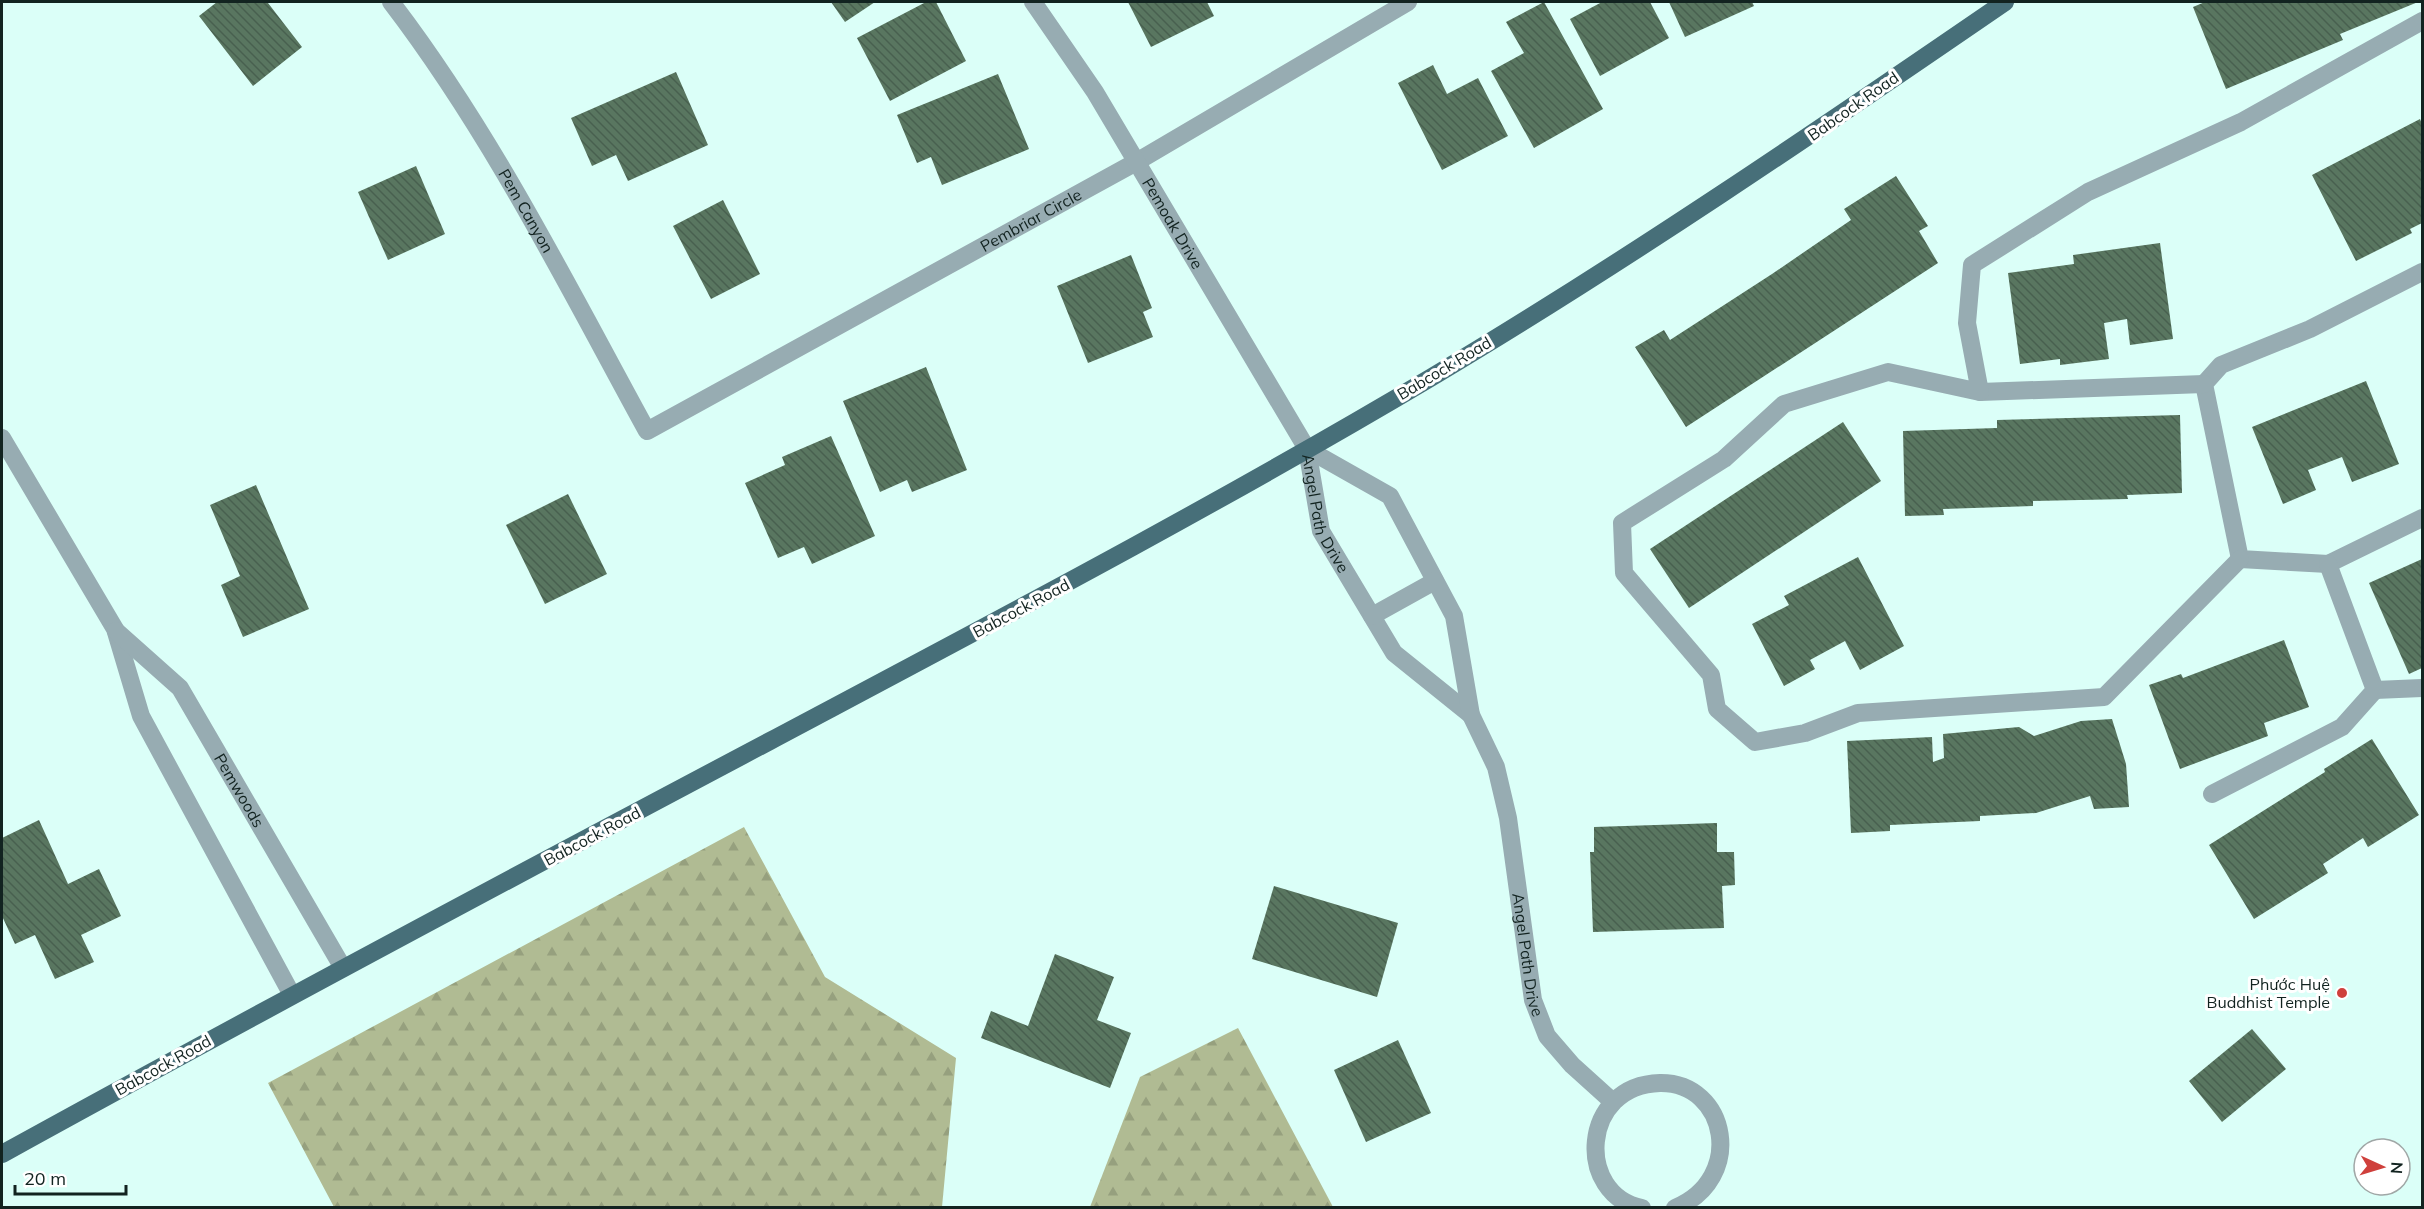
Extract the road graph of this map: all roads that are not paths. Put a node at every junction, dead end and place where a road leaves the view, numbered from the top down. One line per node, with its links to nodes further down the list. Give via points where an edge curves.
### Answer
1 (391, 2): 10 (street, Pem Canyon, via 469,111)
2 (1033, 2): 6 (street, Pemoak Drive)
3 (1408, 2): 6 (street, Pembriar Circle)
4 (2005, 2): 12 (main road, Babcock Road, via 1785,154 1606,269)
5 (2422, 21): 9 (street, via 2241,122 2088,192 1972,265 1967,323)
6 (1138, 161): 10 (street, Pembriar Circle); 12 (street, Pemoak Drive)
7 (2422, 272): 8 (street, via 2310,329 2221,365)
8 (2204, 384): 9 (street); 14 (street)
9 (1980, 393): 14 (street, via 1888,372 1784,404 1724,459 1622,523 1624,573 1711,675 1718,709 1755,742 1806,733 1858,713 2104,697)
10 (647, 431)
11 (2, 438): 18 (street, Pemwoods)
12 (1307, 449): 16 (street, Angel Path Drive, via 1390,496); 17 (street, Angel Path Drive, via 1321,531); 23 (main road, Babcock Road, via 1093,570)
13 (2422, 518): 15 (street)
14 (2240, 559): 15 (street)
15 (2328, 564): 20 (street)
16 (1435, 580): 17 (street); 21 (street, Angel Path Drive, via 1454,616)
17 (1372, 616): 21 (street, Angel Path Drive, via 1394,653)
18 (115, 630): 23 (street, Pemwoods, via 180,688); 24 (street, Pemwoods, via 141,716)
19 (2422, 688): 20 (street)
20 (2375, 690): 22 (street, via 2342,727)
21 (1471, 715): 25 (street, Angel Path Drive, via 1496,767 1508,818 1536,1009 1547,1036)
22 (2212, 794)
23 (343, 968): 24 (main road, Babcock Road)
24 (292, 995): 26 (main road, Babcock Road)
25 (1613, 1102): 27 (street, via 1602,1116 1594,1151 1607,1185); 28 (street, via 1645,1084 1662,1083 1688,1091 1709,1108 1721,1142 1720,1160 1703,1191)
26 (2, 1154)
27 (1642, 1208)
28 (1675, 1208)

